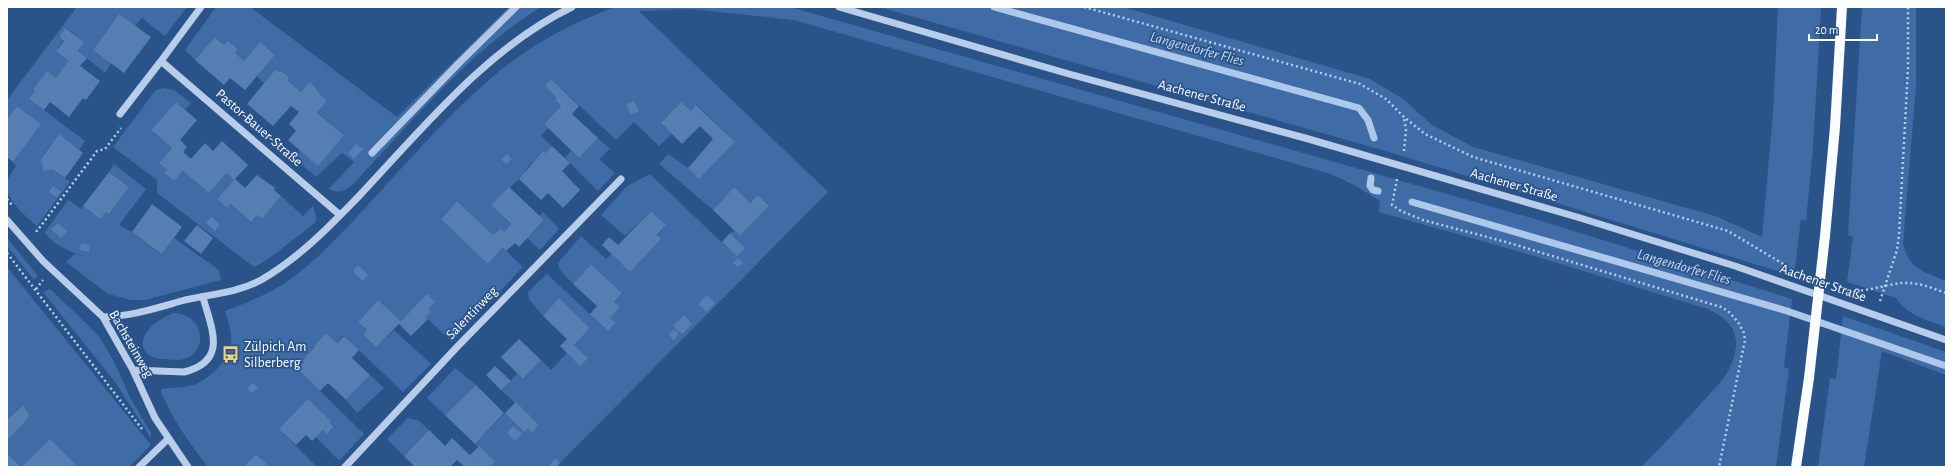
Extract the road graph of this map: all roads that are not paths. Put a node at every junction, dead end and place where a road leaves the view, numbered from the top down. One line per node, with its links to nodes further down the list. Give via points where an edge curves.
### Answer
1 (201, 7): 5 (street)
2 (572, 7): 8 (street, via 520,38 480,70)
3 (840, 7): 12 (street, Aachener Straße, via 1577,217 1735,266)
4 (1842, 7): 18 (main road, bridge, via 1825,236)
5 (161, 61): 6 (street); 8 (street, Pastor-Bauer-Straße)
6 (120, 114)
7 (621, 179): 17 (street, Salentinweg, via 456,348)
8 (340, 215): 10 (street, via 312,243 259,281 235,291)
9 (7, 220): 11 (street, Bachsteinweg, via 43,261)
10 (203, 297): 11 (street, via 132,315); 13 (street, via 214,345 207,360 184,372)
11 (103, 317): 13 (street, Bachsteinweg)
12 (1946, 340)
13 (133, 370): 14 (street, Bachsteinweg, via 155,418)
14 (168, 439): 15 (street); 16 (street, Bachsteinweg)
15 (139, 467)
16 (188, 467)
17 (345, 467)
18 (1796, 467)

